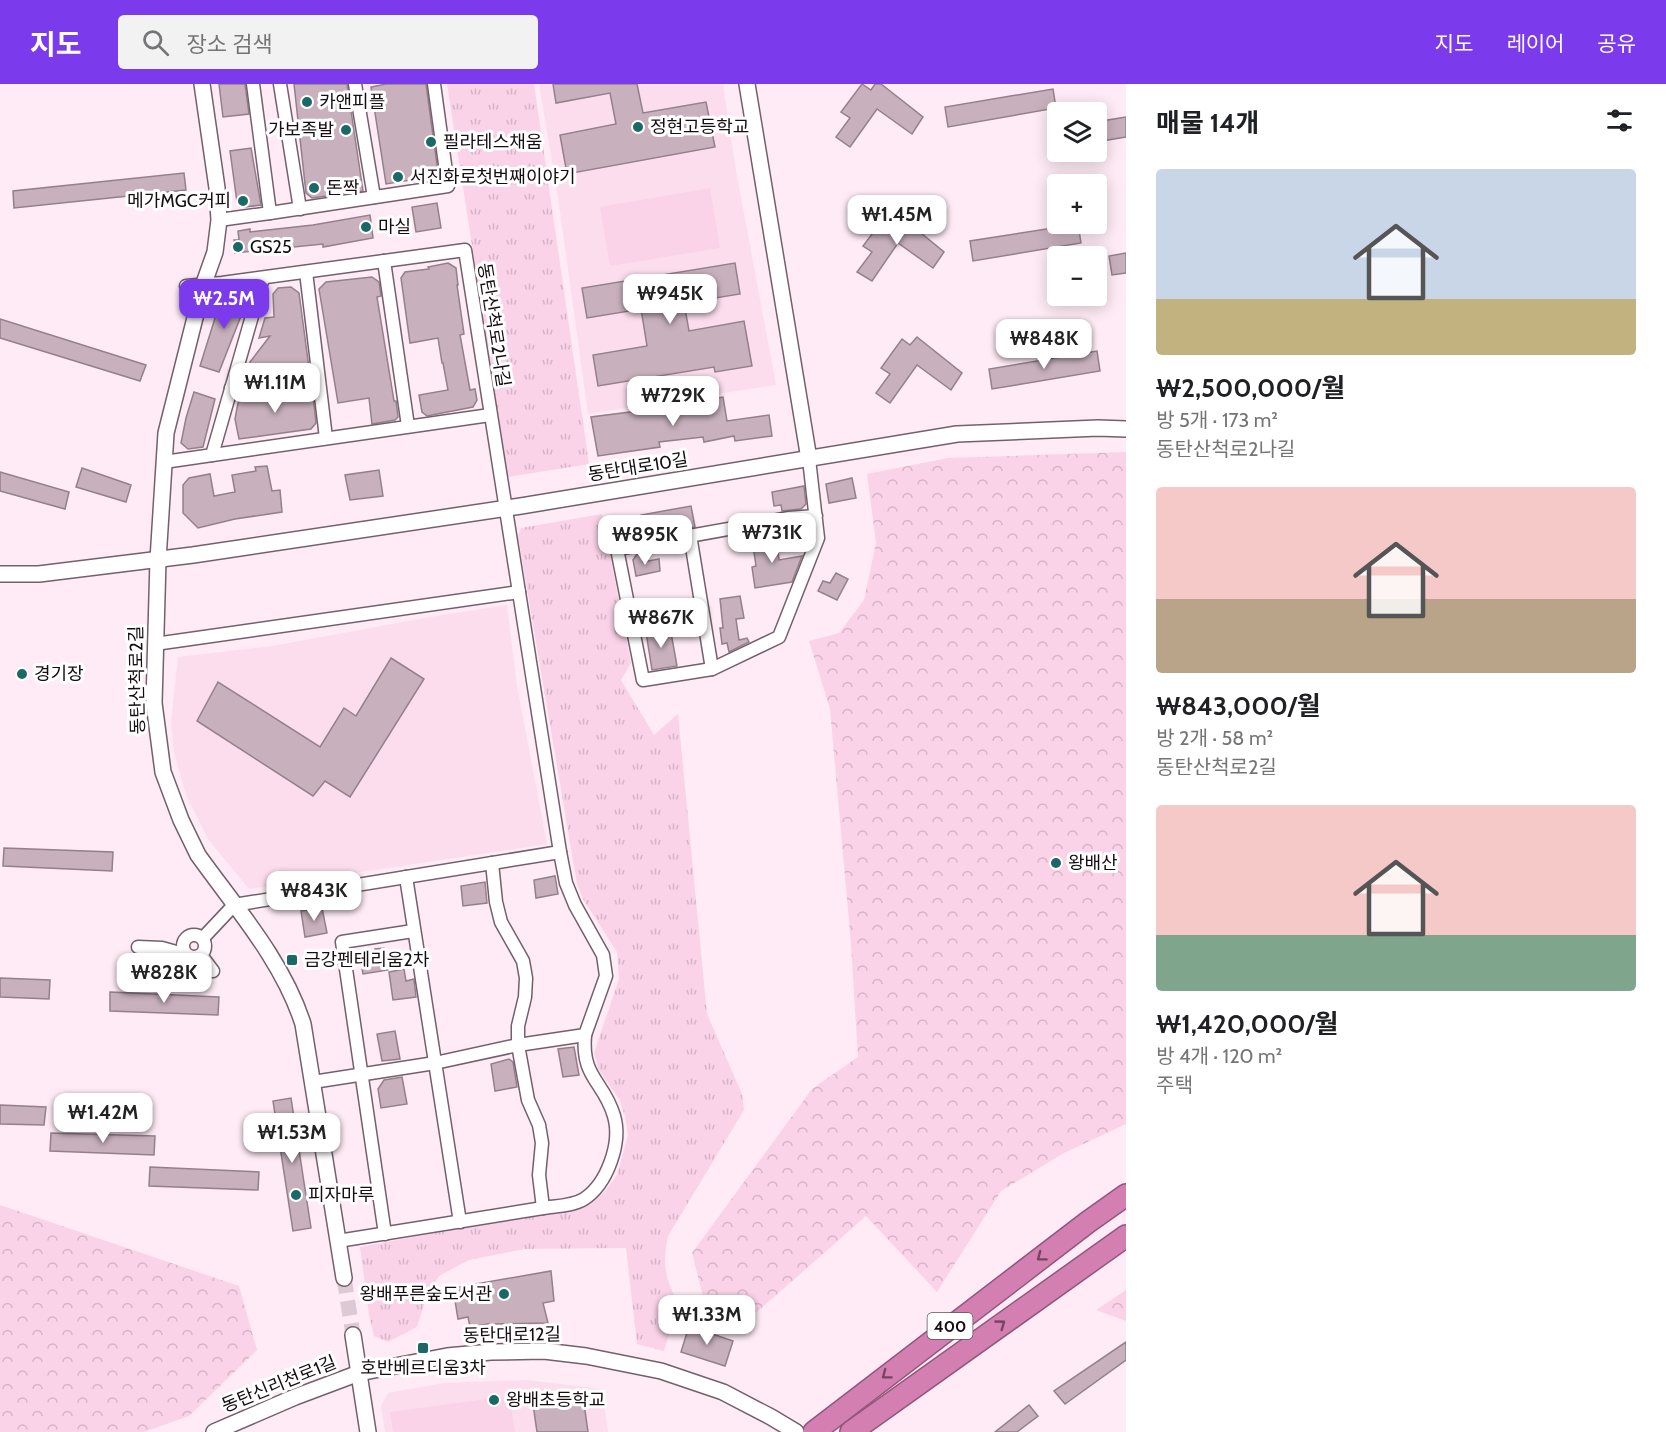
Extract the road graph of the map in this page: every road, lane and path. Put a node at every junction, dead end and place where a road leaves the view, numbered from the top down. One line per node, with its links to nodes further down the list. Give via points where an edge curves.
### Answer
1 (202, 84): 10 (street, 동탄산척로2길)
2 (253, 84): 9 (street)
3 (280, 84): 8 (street)
4 (355, 84): 7 (street)
5 (434, 84): 7 (street, via 448,186)
6 (747, 84): 23 (street)
7 (374, 197): 8 (street)
8 (300, 209): 9 (street)
9 (270, 213): 10 (street)
10 (219, 220): 15 (street, 동탄산척로2길, via 215,252)
11 (384, 261): 12 (street, 동탄산척로2나길); 18 (street, 동탄산척로2나길, via 465,250); 19 (street)
12 (306, 272): 13 (street, 동탄산척로2나길); 16 (street)
13 (263, 278): 15 (street, 동탄산척로2나길); 17 (street)
14 (186, 286): 15 (street, 동탄산척로2나길)
15 (203, 286): 24 (street, 동탄산척로2길, via 166,434)
16 (318, 375): 17 (street); 21 (street)
17 (231, 388): 22 (street)
18 (490, 415): 19 (street, 동탄산척로2나길); 25 (street, 동탄산척로2나길)
19 (408, 426): 21 (street, 동탄산척로2나길)
20 (1126, 429): 23 (street, 동탄대로10길, via 957,434)
21 (326, 438): 22 (street, 동탄산척로2나길)
22 (212, 455): 24 (street, 동탄산척로2나길)
23 (809, 459): 25 (street, 동탄대로10길); 26 (street)
24 (164, 462): 28 (street, 동탄산척로2길)
25 (504, 501): 28 (street, 동탄대로10길); 30 (street, 동탄산척로2나길)
26 (816, 516): 27 (street); 32 (street, via 818,538 779,637)
27 (690, 535): 32 (street); 32 (street, via 617,549 643,680)
28 (158, 560): 29 (street, 동탄대로10길, via 39,574); 31 (street, 동탄산척로2길)
29 (0, 574)
30 (519, 592): 31 (street); 33 (street, 동탄산척로2나길)
31 (155, 644): 36 (street, 동탄산척로2길, via 156,733 168,790 198,855)
32 (712, 669)
33 (560, 852): 34 (street); 45 (street, 동탄산척로2나길, via 566,883 603,955 606,976)
34 (492, 863): 35 (street); 46 (street, via 501,922 523,961 526,978)
35 (406, 877): 36 (street); 37 (street)
36 (234, 905): 38 (street); 49 (street, 동탄산척로2길, via 280,971 298,1007)
37 (413, 931): 47 (street); 48 (street, via 342,942)
38 (203, 938): 39 (street, via 193,935); 43 (street, via 205,949)
39 (184, 941): 41 (street); 42 (street)
40 (138, 947): 41 (street)
41 (162, 948): 42 (street)
42 (187, 955): 43 (street)
43 (201, 955): 44 (street)
44 (213, 971)
45 (585, 1035): 46 (street); 51 (street, via 586,1065 614,1116 617,1136 598,1187 583,1200)
46 (518, 1046): 47 (street); 51 (street, via 526,1092 542,1143 539,1175)
47 (435, 1063): 48 (street); 52 (street)
48 (361, 1076): 49 (street); 53 (street)
49 (313, 1082): 55 (street, 동탄산척로2길)
50 (1126, 1195): 62 (highway, 400, one-way to 62)
51 (543, 1208): 52 (street)
52 (460, 1222): 53 (street)
53 (385, 1234): 55 (street)
54 (1119, 1240): 63 (highway, 400, one-way to 54)
55 (338, 1241): 56 (street, 동탄산척로2길)
56 (344, 1278)
57 (353, 1335): 58 (street)
58 (359, 1373): 59 (street, 동탄신리천로1길); 60 (street); 61 (street, 동탄대로12길, via 491,1352 544,1351 586,1356 661,1371 723,1392)
59 (214, 1432)
60 (368, 1432)
61 (796, 1432)
62 (814, 1432)
63 (851, 1432)

